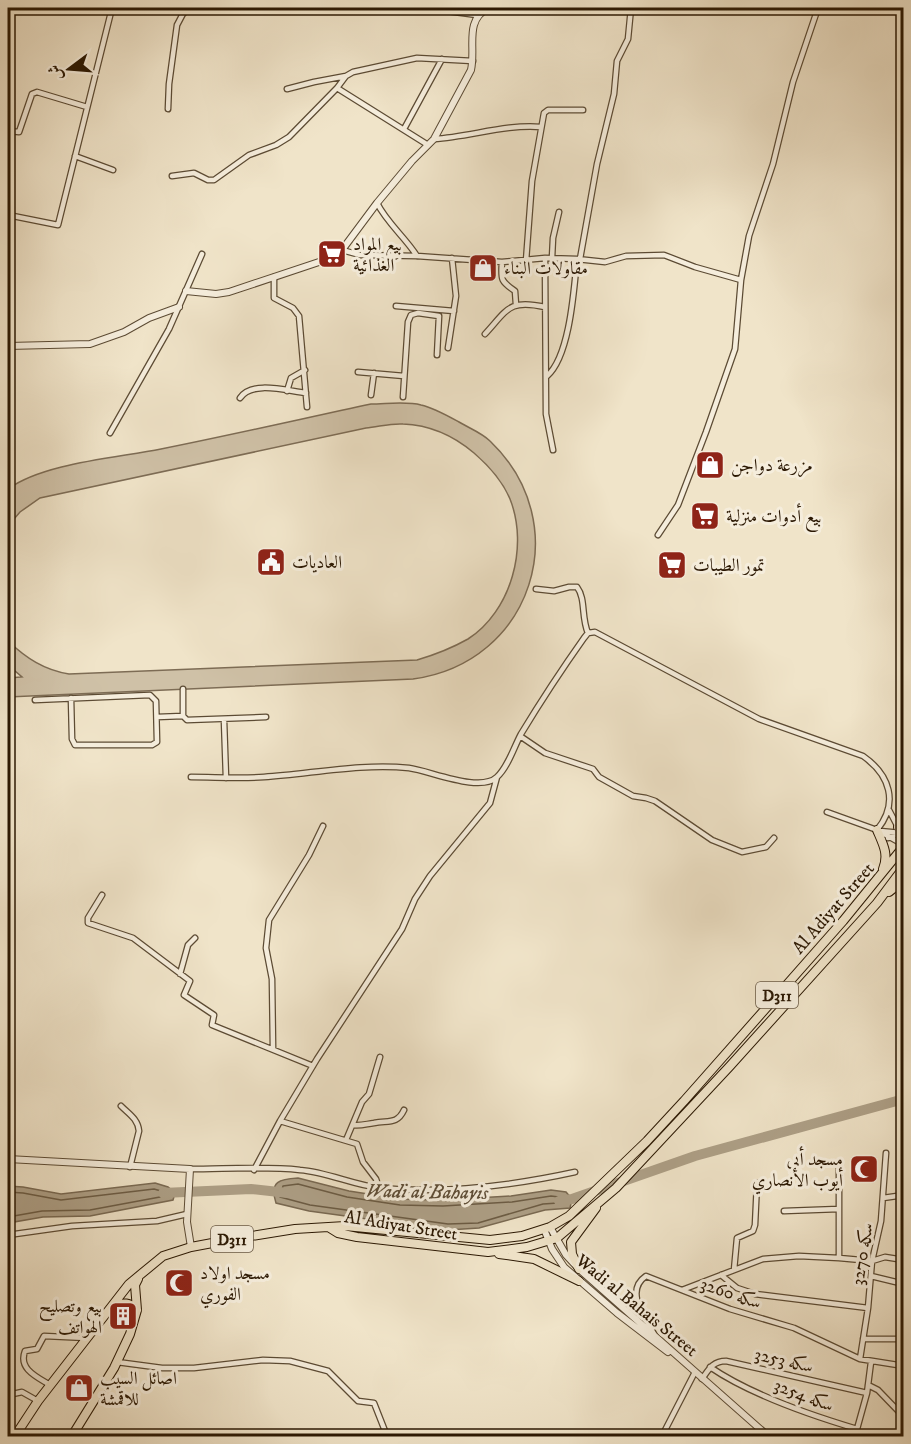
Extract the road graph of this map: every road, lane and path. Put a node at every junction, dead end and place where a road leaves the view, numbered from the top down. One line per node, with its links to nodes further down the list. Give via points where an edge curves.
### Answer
1 (112, 8): 14 (street)
2 (175, 8): 7 (street)
3 (424, 8): 8 (street)
4 (488, 8): 8 (street)
5 (631, 8): 34 (street, via 628,39 617,61 614,94)
6 (818, 8): 38 (street, via 749,236)
7 (185, 10): 15 (street, via 177,25)
8 (477, 15): 10 (street, via 472,26)
9 (442, 59): 10 (street); 11 (street, via 409,59); 18 (street)
10 (473, 61): 20 (street)
11 (346, 76): 12 (street); 13 (street)
12 (337, 88): 18 (street); 24 (street, via 289,137 249,155 214,180 194,173)
13 (287, 89)
14 (87, 107): 19 (street, via 37,92 32,94 19,132); 22 (street)
15 (168, 109)
16 (583, 110): 17 (street, via 548,110)
17 (541, 127): 20 (street, via 522,125); 35 (street)
18 (404, 129): 21 (street)
19 (8, 131)
20 (434, 140): 21 (street)
21 (428, 145): 25 (street)
22 (75, 156): 23 (street); 27 (street, via 58,225)
23 (113, 170)
24 (172, 176)
25 (377, 203): 28 (street); 30 (street)
26 (559, 212): 33 (street)
27 (8, 215)
28 (342, 250): 30 (street, via 360,255); 37 (street, via 325,260)
29 (202, 254): 39 (street)
30 (417, 256): 31 (street)
31 (452, 258): 36 (street); 44 (street)
32 (545, 258): 33 (street); 35 (street); 43 (street)
33 (552, 258): 34 (street)
34 (579, 259): 38 (street, via 609,262 626,256 664,255); 53 (street, via 566,335 556,367)
35 (526, 261): 36 (street)
36 (502, 262): 40 (street, via 502,280 515,291)
37 (274, 277): 39 (street, via 223,293); 49 (street, via 274,298 299,316)
38 (741, 280): 62 (street, via 735,349 678,505)
39 (186, 291): 42 (street)
40 (516, 305): 43 (street); 45 (street)
41 (396, 306): 44 (street)
42 (179, 307): 46 (street, via 90,344); 60 (street)
43 (545, 307): 53 (street)
44 (454, 311): 47 (street)
45 (485, 334)
46 (8, 346)
47 (448, 348)
48 (437, 355): 52 (street, via 439,316 411,315)
49 (305, 370): 54 (street, via 291,378); 55 (street)
50 (358, 372): 51 (street)
51 (374, 373): 52 (street); 56 (street)
52 (404, 376): 57 (street)
53 (547, 376): 61 (street, via 546,414)
54 (287, 391): 55 (street); 58 (street, via 250,390)
55 (306, 393): 59 (street)
56 (371, 395)
57 (404, 397)
58 (240, 398)
59 (307, 407)
60 (110, 433)
61 (553, 450)
62 (657, 535)
63 (536, 589): 64 (street, via 577,587)
64 (588, 633): 72 (street); 76 (street, via 598,633 767,723 863,756 887,784)
65 (183, 689): 68 (street)
66 (71, 698): 67 (street); 69 (street, via 150,695 156,701); 69 (street, via 75,745 154,745)
67 (35, 700)
68 (183, 716): 69 (street); 71 (street, via 187,720)
69 (157, 717)
70 (266, 717): 71 (street)
71 (224, 720): 75 (street)
72 (520, 736): 74 (street); 82 (street, via 545,753 593,769 599,777 633,796 655,801 705,836 740,851 766,847)
73 (190, 777): 75 (street)
74 (497, 777): 75 (street, via 473,784 429,771 382,767); 93 (street, via 490,803 430,876 402,929)
75 (226, 778)
76 (889, 810): 79 (street); 80 (street)
77 (827, 812): 79 (street)
78 (323, 826): 91 (street, via 269,920 266,948 272,980)
79 (877, 830): 80 (street); 81 (street); 85 (main road, via 886,855)
80 (901, 830): 81 (street)
81 (888, 837): 83 (street)
82 (774, 838)
83 (903, 846): 85 (main road, Al Adiyat Street / D311)
84 (903, 867): 88 (main road, Al Adiyat Street / D311)
85 (880, 876): 115 (main road, Al Adiyat Street / D311, via 647,1141 568,1216)
86 (903, 880): 88 (main road)
87 (102, 895): 90 (street, via 88,923 133,938)
88 (877, 903): 110 (main road, Al Adiyat Street / D311, via 670,1130)
89 (195, 939): 90 (street, via 188,945)
90 (180, 974): 91 (street, via 190,981 184,995 214,1015 212,1025)
91 (273, 1048): 93 (street)
92 (380, 1057): 97 (street, via 369,1094)
93 (313, 1066): 96 (street)
94 (121, 1106): 102 (street, via 139,1125)
95 (404, 1110): 97 (street, via 396,1121)
96 (280, 1121): 98 (street); 104 (street)
97 (353, 1125): 98 (street)
98 (346, 1140): 107 (street, via 357,1144)
99 (886, 1153): 109 (street, سكه 3270)
100 (8, 1159): 102 (street)
101 (839, 1162): 111 (street)
102 (130, 1167): 103 (street)
103 (190, 1169): 104 (street); 113 (street)
104 (254, 1170): 107 (street, via 301,1170)
105 (575, 1172): 107 (street, via 482,1188)
106 (757, 1183): 124 (street, via 755,1225 753,1231 737,1238)
107 (379, 1188)
108 (903, 1195): 109 (street)
109 (883, 1198): 122 (street, سكه 3270)
110 (598, 1203): 117 (main road, Al Adiyat Street / D311); 123 (main road, via 571,1242)
111 (839, 1209): 112 (street); 120 (street)
112 (783, 1211)
113 (187, 1214): 116 (street, via 156,1221); 118 (street)
114 (330, 1228): 115 (main road, Al Adiyat Street / D311, via 345,1226 490,1240); 118 (main road, D311, via 295,1229); 119 (main road, Al Adiyat Street / D311, via 357,1237)
115 (547, 1228): 117 (street, Wadi al Bahais Street)
116 (8, 1235)
117 (553, 1240): 119 (main road, Al Adiyat Street / D311); 123 (street, Wadi al Bahais Street); 128 (street, Wadi al Bahais Street, via 564,1267)
118 (191, 1247): 125 (main road, D311, via 164,1256)
119 (488, 1252): 128 (main road, via 534,1259)
120 (839, 1258): 122 (street); 124 (street, via 763,1259)
121 (903, 1260): 122 (street, via 885,1257)
122 (872, 1261): 127 (street, سكه 3270)
123 (579, 1269): 134 (street, Wadi al Bahais Street)
124 (734, 1270): 126 (street)
125 (141, 1272): 131 (main road, D311); 133 (main road, via 135,1285)
126 (721, 1275): 130 (street); 132 (street, via 737,1288 755,1294)
127 (871, 1276): 129 (street); 132 (street, سكه 3270)
128 (579, 1281): 143 (street, Wadi al Bahais Street)
129 (903, 1284)
130 (682, 1290): 134 (street, سكه 3260, via 646,1276 640,1280 635,1293); 138 (street, سكه 3260, via 795,1328)
131 (113, 1306): 133 (main road, via 128,1304); 135 (main road, D311)
132 (868, 1308): 136 (street, سكه 3270)
133 (137, 1310): 139 (main road)
134 (656, 1336): 143 (street, Wadi al Bahais Street)
135 (88, 1338): 145 (main road, D311); 145 (street, via 46,1335 37,1349 25,1351 24,1364 29,1372)
136 (863, 1339): 137 (street); 138 (street, سكه 3270)
137 (903, 1339)
138 (860, 1359): 140 (street, سكه 3260)
139 (117, 1362): 153 (main road); 154 (street, via 194,1368 290,1361 328,1371 358,1401 374,1403)
140 (871, 1362): 141 (street, سكه 3260); 146 (street)
141 (903, 1366)
142 (710, 1367): 144 (street); 147 (street, سكه 3253, via 726,1361); 151 (street, سكه 3254, via 734,1383)
143 (694, 1372): 144 (street, Wadi al Bahais Street); 155 (street)
144 (702, 1379): 156 (street, Wadi al Bahais Street)
145 (50, 1385): 149 (main road, D311)
146 (868, 1385): 147 (street); 150 (street, via 878,1390)
147 (867, 1393): 151 (street)
148 (8, 1395): 149 (street, via 22,1392)
149 (38, 1401): 152 (main road, D311)
150 (903, 1417)
151 (860, 1434)
152 (15, 1437)
153 (72, 1437)
154 (387, 1437)
155 (662, 1437)
156 (768, 1437)

